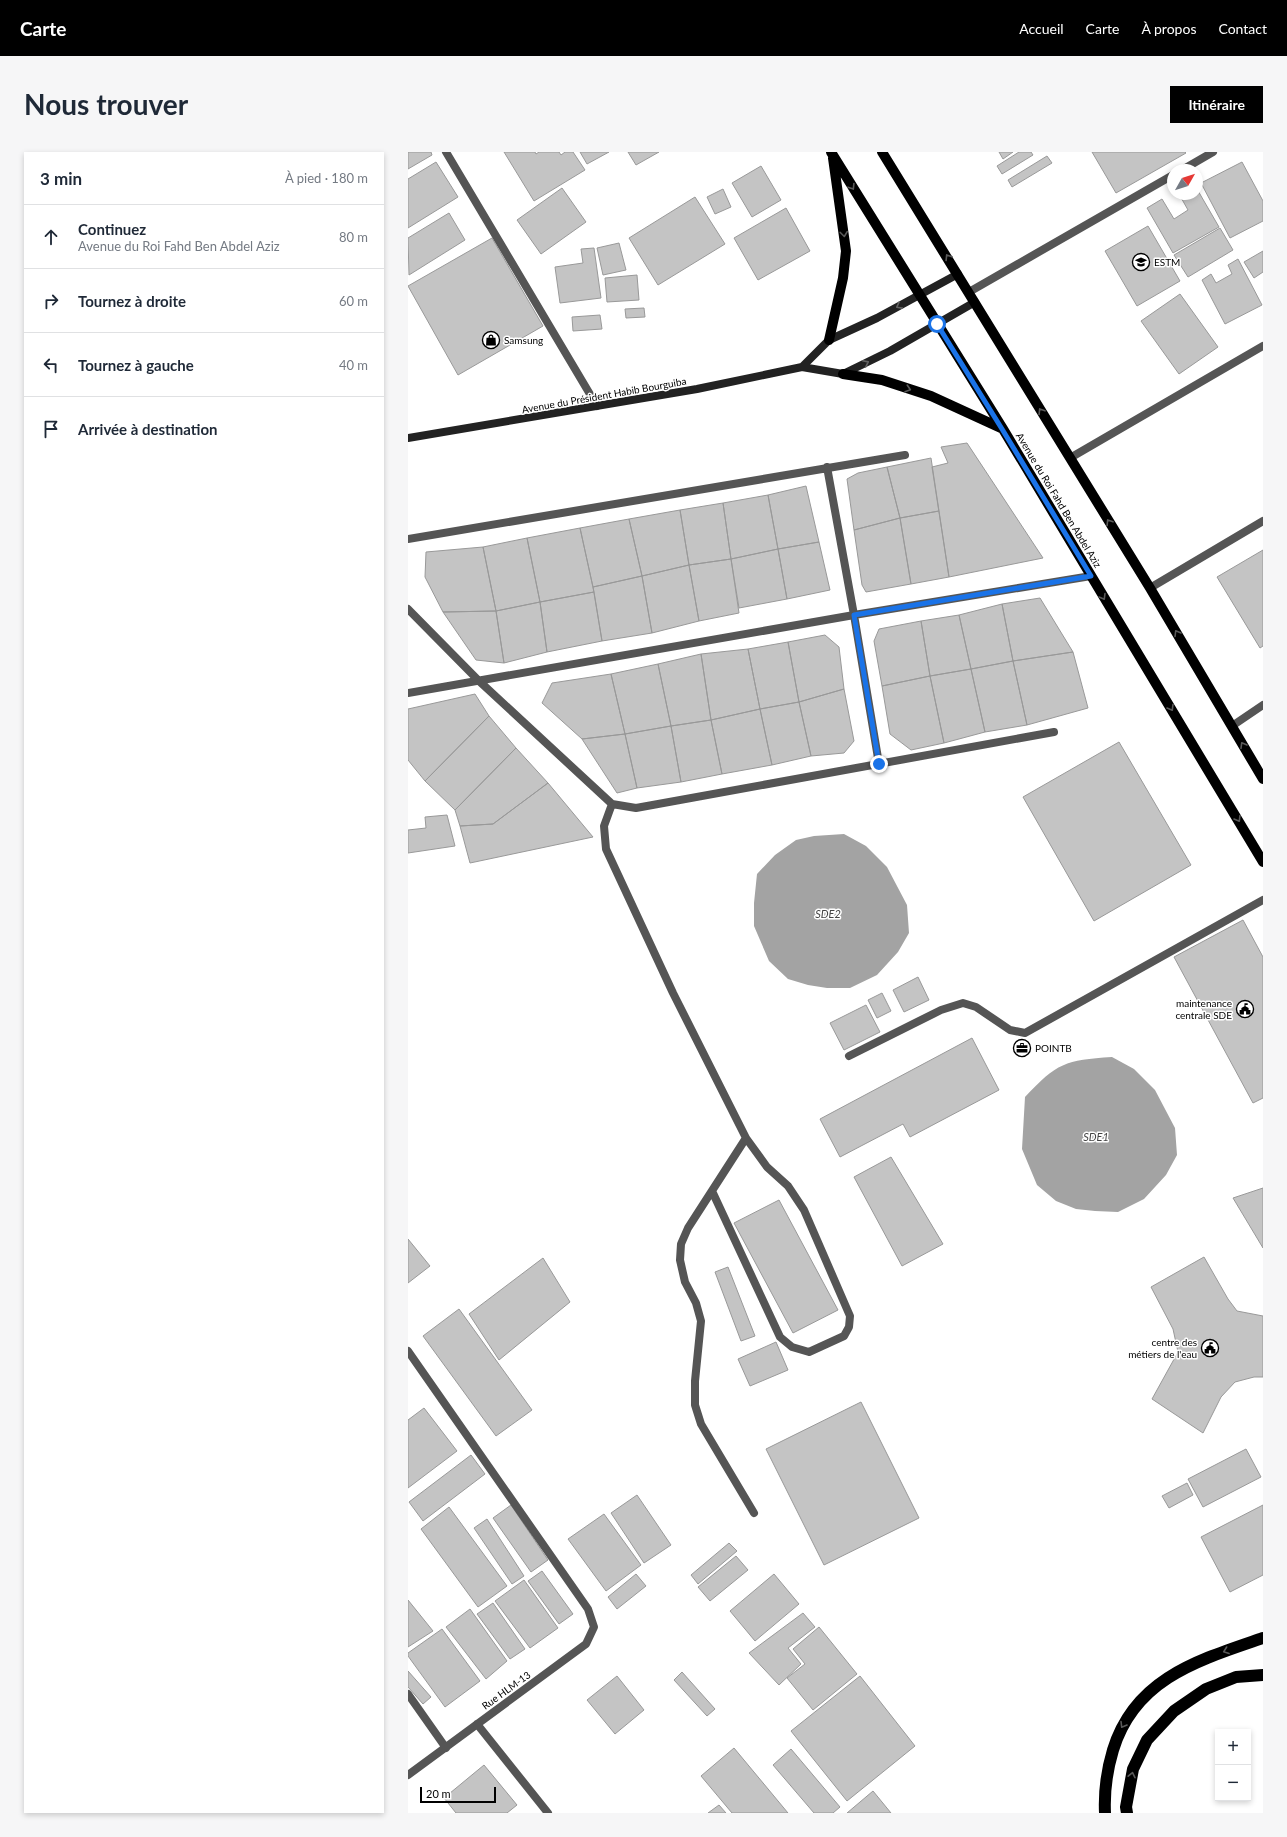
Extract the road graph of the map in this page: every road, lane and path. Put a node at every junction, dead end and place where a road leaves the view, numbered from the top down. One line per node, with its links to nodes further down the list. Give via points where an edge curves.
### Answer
1 (446, 152): 16 (street)
2 (882, 152): 7 (main road, one-way to 2)
3 (1213, 152): 5 (street)
4 (831, 153): 9 (main road, Avenue du Roi Fahd Ben Abdel Aziz, one-way to 9); 12 (main road, one-way to 12, via 846,252 843,278)
5 (1192, 164)
6 (1167, 178): 8 (street)
7 (958, 274): 8 (main road); 9 (main road)
8 (969, 292): 10 (main road)
9 (919, 295): 11 (main road, Avenue du Roi Fahd Ben Abdel Aziz); 12 (main road, one-way to 12)
10 (975, 302): 11 (main road); 20 (main road, one-way to 10)
11 (937, 324): 15 (main road, one-way to 11); 17 (main road, Avenue du Roi Fahd Ben Abdel Aziz)
12 (828, 340): 14 (main road)
13 (1263, 346): 20 (street)
14 (802, 366): 15 (main road); 16 (main road, Avenue du Président Habib Bourguiba, via 697,389)
15 (843, 374): 17 (main road, one-way to 17, via 882,380 931,396)
16 (597, 406): 18 (main road, Avenue du Président Habib Bourguiba)
17 (1002, 429): 24 (main road, Avenue du Roi Fahd Ben Abdel Aziz)
18 (408, 438)
19 (905, 455): 21 (street)
20 (1070, 458): 25 (main road, one-way to 20)
21 (827, 468): 23 (street); 27 (street)
22 (1263, 521): 25 (street)
23 (408, 539)
24 (1091, 576): 27 (street); 36 (main road, Avenue du Roi Fahd Ben Abdel Aziz, one-way to 36)
25 (1150, 588): 31 (main road, one-way to 25)
26 (408, 609): 28 (street)
27 (854, 615): 28 (street); 33 (street)
28 (478, 680): 29 (street); 35 (street)
29 (408, 693)
30 (1263, 705): 31 (street)
31 (1232, 726): 34 (main road, one-way to 31)
32 (1054, 732): 33 (street)
33 (879, 764): 35 (street, via 636,808)
34 (1263, 778)
35 (612, 804): 39 (street, via 604,826 606,849 673,993)
36 (1263, 862)
37 (1263, 900): 38 (street, via 1026,1033 1010,1030 976,1007 963,1003 941,1010)
38 (849, 1056)
39 (746, 1138): 40 (street); 40 (street, via 767,1167 788,1186 804,1210 850,1316 849,1327 844,1336 809,1352 792,1347 780,1337)
40 (712, 1191): 42 (street, via 688,1228 681,1244 680,1260 685,1282 696,1303 701,1321 695,1405 701,1424)
41 (408, 1351): 46 (street, Rue HLM-13, via 588,1609 594,1627 586,1644)
42 (754, 1513)
43 (1263, 1638): 50 (highway, one-way to 50, via 1195,1663 1161,1682 1136,1704 1118,1733 1109,1763)
44 (1263, 1675): 51 (highway, one-way to 44, via 1133,1769 1147,1740 1174,1711 1206,1689 1236,1677)
45 (408, 1694): 47 (street)
46 (477, 1724): 47 (street, Rue HLM-13); 49 (street)
47 (446, 1748): 48 (street, Rue HLM-13)
48 (408, 1775)
49 (548, 1813)
50 (1106, 1813)
51 (1127, 1813)

